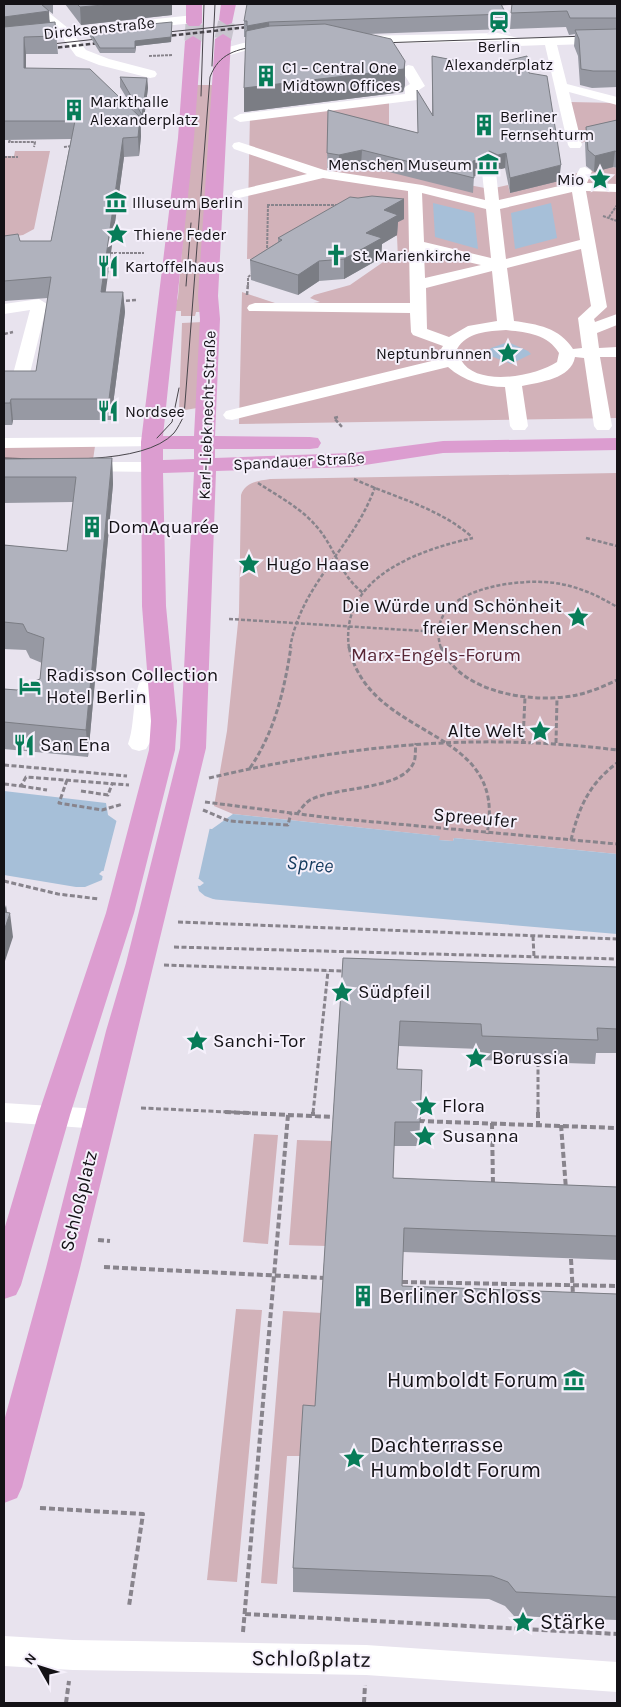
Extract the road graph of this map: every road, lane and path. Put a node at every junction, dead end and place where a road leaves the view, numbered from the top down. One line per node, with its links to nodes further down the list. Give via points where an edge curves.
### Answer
1 (31, 4): 4 (street)
2 (228, 4): 5 (main road, Karl-Liebknecht-Straße)
3 (194, 22): 4 (street, Dircksenstraße); 69 (main road, via 186,138)
4 (65, 32): 6 (street, Dircksenstraße); 13 (street, via 87,56)
5 (224, 36): 11 (street); 11 (street); 72 (main road, Karl-Liebknecht-Straße, via 208,296 210,319 204,415)
6 (4, 39)
7 (346, 40): 9 (street, via 498,37 518,42)
8 (617, 40): 9 (street)
9 (550, 41): 14 (street)
10 (288, 42): 11 (street)
11 (270, 43)
12 (408, 68): 16 (street, via 418,86 412,87 412,97)
13 (150, 74)
14 (560, 86): 15 (street); 17 (street, via 574,141)
15 (617, 100)
16 (240, 118)
17 (590, 134)
18 (10, 140): 21 (path, via 35,142)
19 (72, 146): 22 (path)
20 (239, 146): 27 (street)
21 (34, 147)
22 (64, 147)
23 (18, 157): 24 (path)
24 (4, 158)
25 (585, 171): 28 (street)
26 (489, 172): 37 (street)
27 (323, 174): 30 (street); 31 (street)
28 (578, 186): 29 (street); 37 (street); 39 (street)
29 (617, 188)
30 (421, 189): 36 (street); 37 (street)
31 (239, 194)
32 (258, 205): 33 (path)
33 (268, 205): 35 (path); 45 (path, via 267,252)
34 (398, 205): 36 (street)
35 (346, 206)
36 (414, 206): 42 (street)
37 (493, 206): 46 (street)
38 (617, 206): 39 (path)
39 (596, 216): 40 (path); 41 (street)
40 (617, 221)
41 (588, 243): 46 (street); 56 (street, via 599,307 586,318)
42 (416, 245): 46 (street); 48 (street)
43 (144, 252): 44 (path)
44 (110, 253)
45 (273, 254)
46 (500, 265): 48 (street); 55 (street)
47 (256, 272): 51 (path, via 248,277 246,302)
48 (418, 285): 52 (street)
49 (137, 300): 50 (path)
50 (116, 301)
51 (255, 308): 52 (street)
52 (419, 308): 57 (street, via 419,332)
53 (4, 309): 63 (street, via 34,304 21,377)
54 (617, 318): 56 (street)
55 (506, 326): 57 (street, via 478,328); 60 (street, via 547,334 564,346)
56 (588, 331): 58 (street)
57 (452, 344): 61 (street)
58 (592, 352): 59 (street); 60 (street); 67 (street)
59 (617, 352)
60 (567, 353): 62 (street, via 564,364 553,373 535,380)
61 (452, 361): 62 (street, via 459,368 482,378); 64 (street)
62 (513, 382): 66 (street)
63 (4, 385)
64 (232, 415)
65 (338, 416): 68 (path, via 334,418)
66 (519, 426)
67 (603, 426)
68 (343, 428)
69 (152, 442): 70 (street, Spandauer Straße); 72 (main road, Spandauer Straße); 74 (main road)
70 (4, 443)
71 (617, 444): 72 (main road, Spandauer Straße, via 443,447 352,460)
72 (206, 455): 74 (main road, Spandauer Straße); 109 (main road, Karl-Liebknecht-Straße)
73 (67, 467): 74 (street, Spandauer Straße)
74 (154, 467): 87 (main road, via 154,606)
75 (348, 476): 77 (path)
76 (253, 479): 80 (path, via 316,526)
77 (375, 487): 80 (path, via 366,511); 81 (path, via 405,497 450,519 473,538 435,547 406,559 388,570)
78 (586, 538): 79 (path)
79 (617, 546)
80 (333, 556): 81 (path, via 350,584); 84 (path, via 311,589)
81 (364, 593): 85 (path)
82 (617, 607): 86 (path, via 574,587 513,582 485,588 462,599 446,613)
83 (229, 619): 84 (path)
84 (296, 623): 85 (path); 99 (path, via 279,709 260,754)
85 (348, 626): 86 (path); 92 (path, via 350,654 366,686 402,718)
86 (439, 632): 89 (path, via 443,652 460,672 489,688)
87 (160, 668): 95 (street, via 148,684); 106 (main road, via 164,734)
88 (617, 680): 90 (path, via 585,694)
89 (525, 697): 90 (path); 91 (path)
90 (557, 698): 94 (path)
91 (523, 741): 92 (path); 94 (path)
92 (446, 742): 93 (path); 114 (path, via 480,774 491,802)
93 (416, 743): 99 (path, via 358,749); 112 (path, via 417,754 413,764 393,780 313,796 300,806)
94 (556, 743): 96 (path)
95 (139, 744)
96 (617, 750)
97 (617, 763): 115 (path, via 600,776 584,795)
98 (4, 765): 100 (path)
99 (250, 768): 101 (path)
100 (127, 776)
101 (208, 778)
102 (67, 780): 104 (path); 105 (path, via 26,777); 110 (path, via 60,804 102,810)
103 (4, 784): 105 (path)
104 (112, 785): 106 (path); 108 (path, via 108,794)
105 (21, 786): 107 (path)
106 (142, 787): 118 (main road)
107 (46, 790)
108 (81, 791)
109 (193, 796): 111 (path, Spreeufer); 119 (main road, Karl-Liebknecht-Straße)
110 (114, 806)
111 (291, 813): 112 (path, Spreeufer); 113 (path, via 288,825)
112 (297, 814): 114 (path, Spreeufer)
113 (220, 818)
114 (488, 834): 115 (path, Spreeufer)
115 (571, 840): 116 (path, Spreeufer)
116 (617, 844)
117 (4, 881): 118 (path)
118 (112, 906): 131 (main road)
119 (166, 918): 120 (path); 125 (main road, Schloßplatz)
120 (533, 936): 121 (path); 123 (path)
121 (617, 939)
122 (174, 947): 123 (path)
123 (534, 956): 124 (path)
124 (617, 959)
125 (141, 964): 126 (path); 135 (main road, Schloßplatz)
126 (328, 971): 127 (path); 133 (path)
127 (348, 972)
128 (538, 1062): 138 (path)
129 (141, 1108): 132 (path)
130 (4, 1112): 131 (street)
131 (54, 1115): 135 (street); 149 (main road)
132 (288, 1115): 133 (path); 145 (path)
133 (313, 1116): 134 (path)
134 (334, 1117)
135 (99, 1119): 152 (main road, Schloßplatz)
136 (419, 1120): 137 (path)
137 (492, 1123): 138 (path); 141 (path)
138 (538, 1124): 139 (path)
139 (561, 1125): 140 (path); 142 (path)
140 (617, 1128)
141 (494, 1194)
142 (566, 1198)
143 (571, 1258): 148 (path)
144 (104, 1266): 145 (path)
145 (273, 1276): 146 (path); 155 (path)
146 (325, 1278)
147 (402, 1282): 148 (path)
148 (573, 1284): 150 (path); 151 (path)
149 (4, 1285)
150 (617, 1286)
151 (573, 1300)
152 (4, 1487)
153 (40, 1508): 154 (path, via 143,1514)
154 (129, 1606)
155 (245, 1614): 156 (path); 158 (path)
156 (617, 1634)
157 (4, 1651): 158 (street, Schloßplatz, via 73,1656)
158 (241, 1658): 159 (street, Schloßplatz, via 366,1660)
159 (617, 1678)

